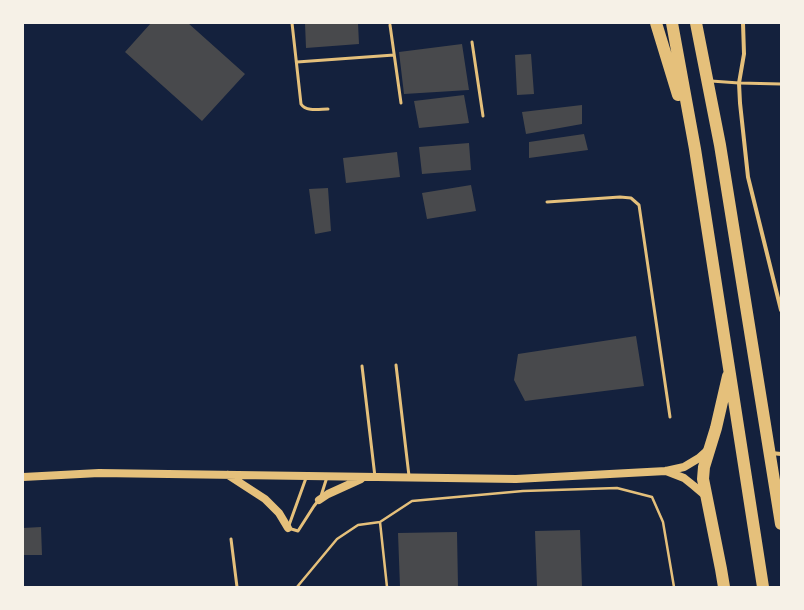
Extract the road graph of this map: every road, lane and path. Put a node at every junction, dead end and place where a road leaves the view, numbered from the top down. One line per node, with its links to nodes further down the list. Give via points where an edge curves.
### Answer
1 (292, 23): 9 (lane)
2 (656, 23): 16 (highway)
3 (672, 23): 16 (highway)
4 (696, 23): 10 (highway)
5 (743, 23): 11 (street, via 744,54)
6 (390, 25): 8 (lane)
7 (472, 42): 15 (lane)
8 (394, 55): 9 (lane); 13 (lane)
9 (297, 62): 14 (lane, via 301,104 308,109)
10 (708, 81): 11 (lane); 24 (highway)
11 (739, 83): 12 (lane); 18 (street, via 748,177)
12 (781, 84)
13 (401, 103)
14 (328, 109)
15 (483, 116)
16 (695, 149): 21 (highway)
17 (547, 202): 22 (lane, via 620,197 631,198 639,205)
18 (781, 310)
19 (396, 365): 32 (lane)
20 (362, 366): 31 (lane)
21 (729, 369): 23 (highway); 44 (highway)
22 (670, 417)
23 (709, 449): 25 (main road, via 684,467); 33 (highway, via 703,479)
24 (776, 453): 36 (highway)
25 (666, 470): 32 (main road, via 516,480); 33 (main road, via 684,478)
26 (228, 475): 27 (main road, via 99,473); 28 (main road); 37 (main road, via 265,498)
27 (23, 476)
28 (306, 476): 29 (main road); 37 (lane)
29 (328, 476): 30 (main road); 34 (lane)
30 (364, 477): 31 (main road); 34 (main road)
31 (375, 477): 32 (main road)
32 (409, 478)
33 (707, 498): 43 (highway)
34 (319, 500): 37 (lane, via 298,531)
35 (380, 522): 40 (path, via 358,525 337,539); 41 (path); 42 (path, via 412,501 523,491 617,488 652,497 664,522)
36 (781, 524)
37 (288, 528)
38 (231, 538): 39 (lane)
39 (237, 587)
40 (297, 587)
41 (387, 587)
42 (674, 587)
43 (724, 587)
44 (763, 587)

